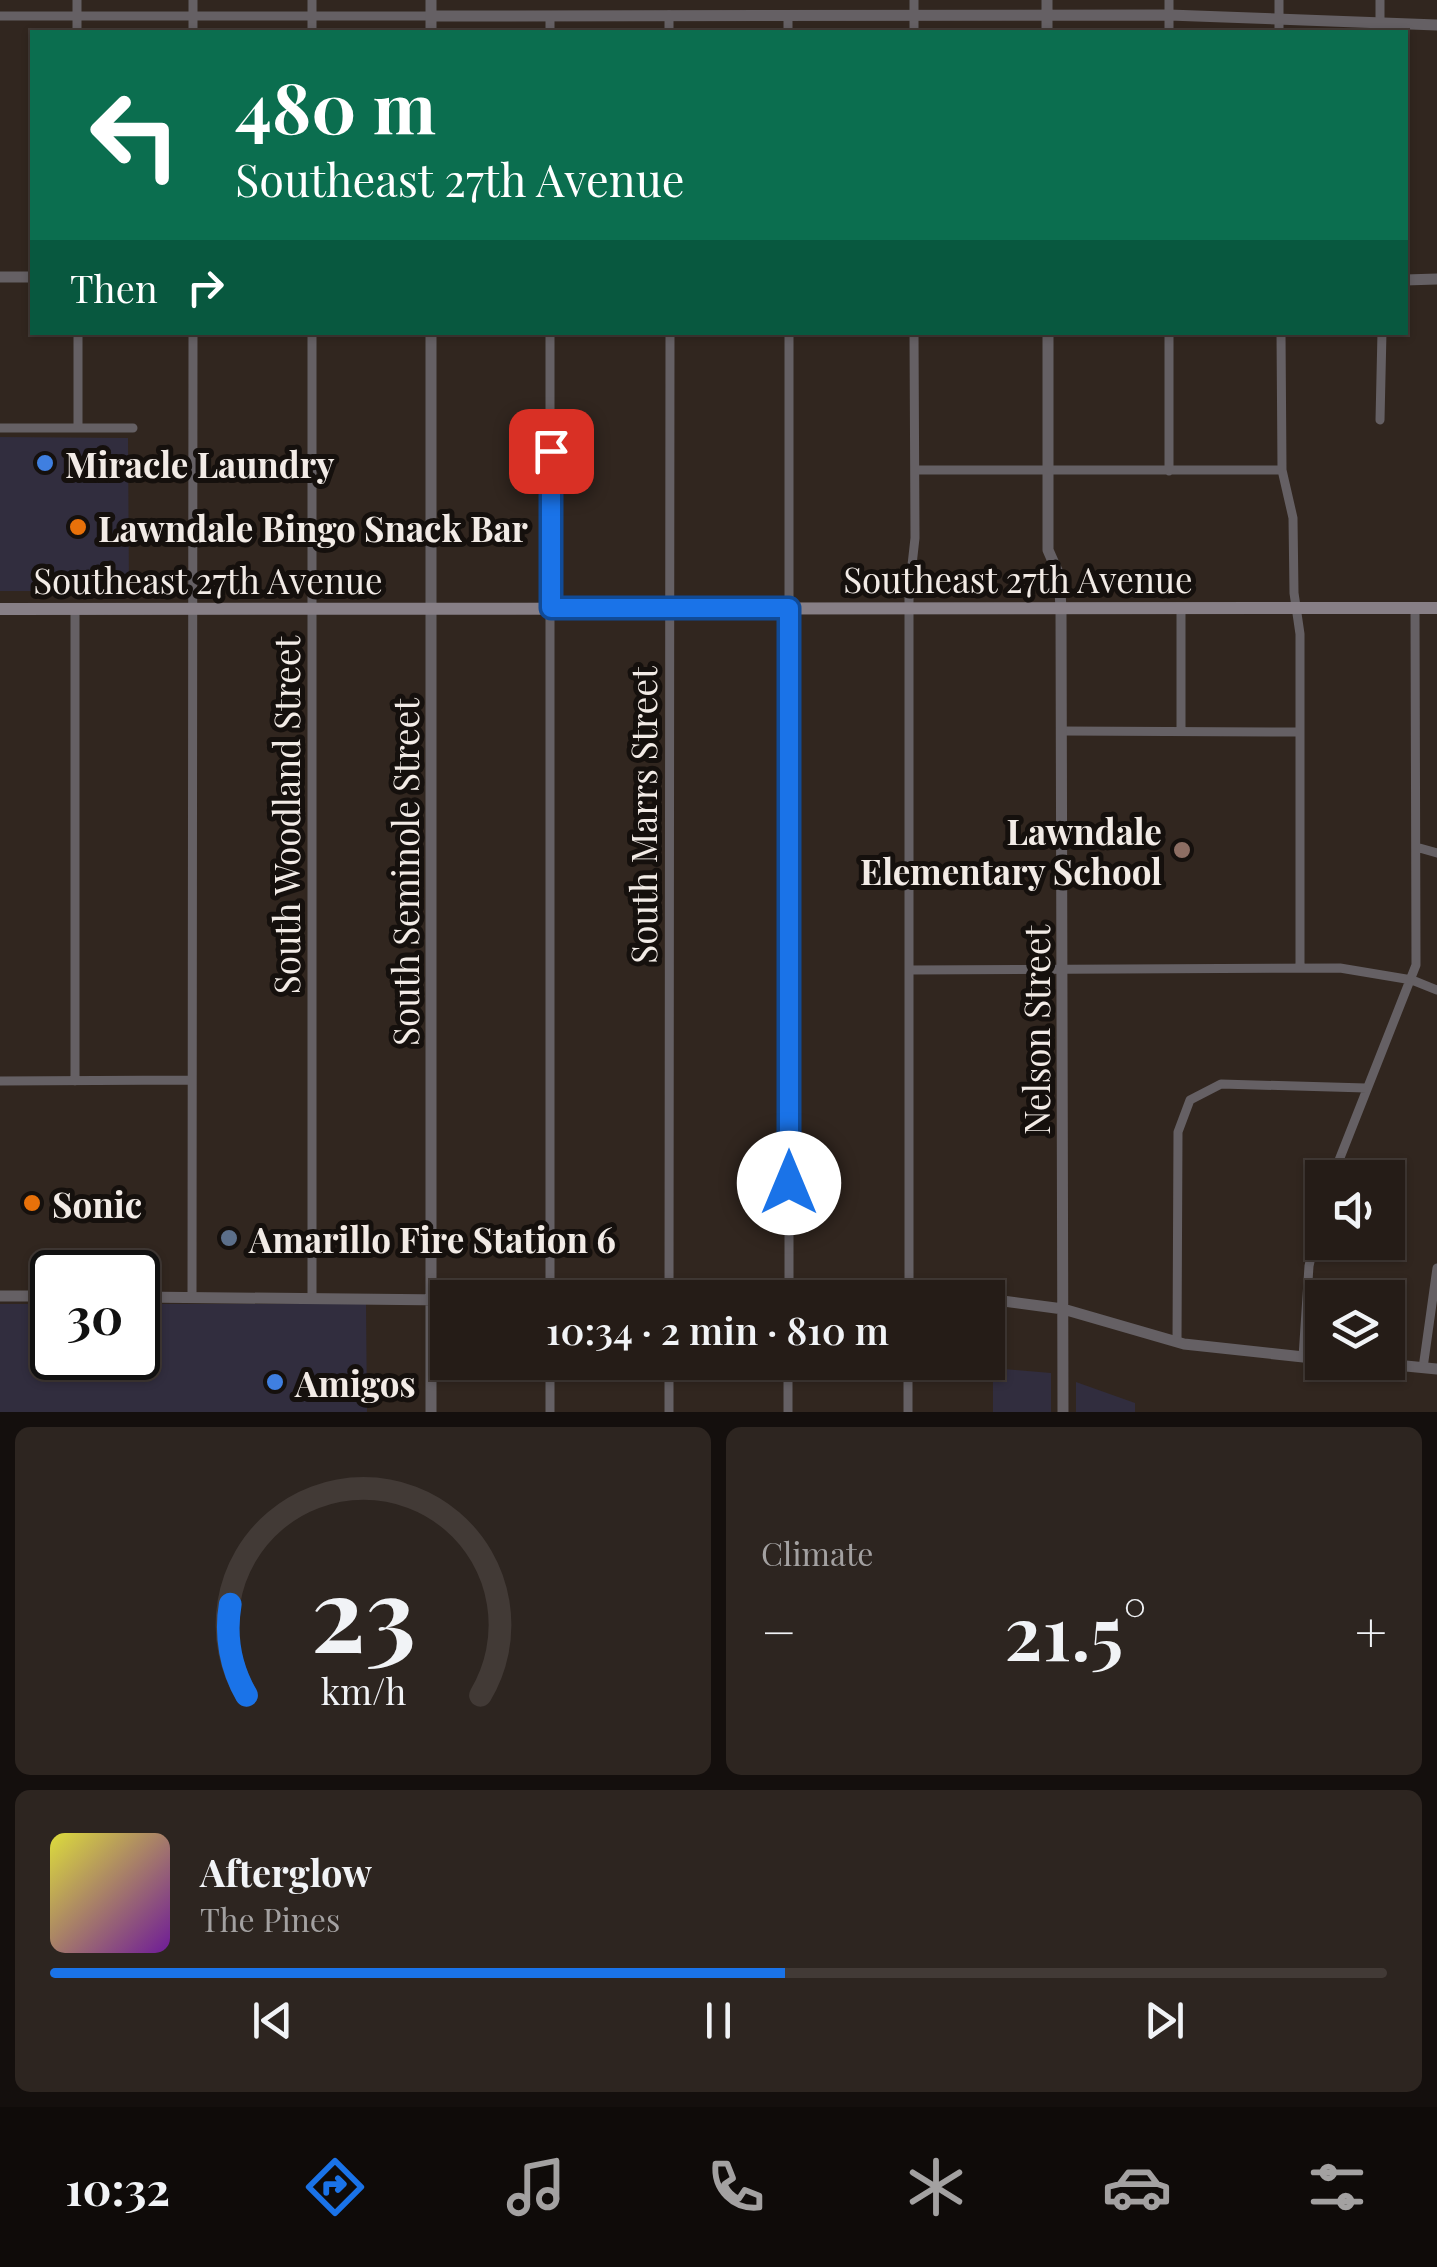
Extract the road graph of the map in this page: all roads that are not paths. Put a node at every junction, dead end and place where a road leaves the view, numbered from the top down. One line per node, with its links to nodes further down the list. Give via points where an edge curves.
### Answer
1 (77, 0): 15 (street)
2 (193, 0): 16 (street)
3 (312, 0): 17 (street)
4 (431, 0): 18 (street)
5 (914, 0): 11 (street)
6 (1047, 0): 12 (street)
7 (1169, 0): 13 (street)
8 (1279, 0): 21 (street)
9 (1380, 0): 23 (street)
10 (788, 15): 11 (street); 20 (street); 30 (street)
11 (914, 15): 12 (street); 31 (street)
12 (1047, 15): 13 (street); 32 (street)
13 (1169, 15): 21 (street); 33 (street)
14 (0, 16): 15 (street)
15 (77, 16): 16 (street); 24 (street)
16 (193, 16): 17 (street); 25 (street)
17 (312, 16): 18 (street); 26 (street)
18 (431, 16): 19 (street); 27 (street)
19 (550, 16): 20 (street); 28 (street)
20 (670, 16): 29 (street)
21 (1279, 18): 23 (street); 34 (street)
22 (1437, 24): 23 (street)
23 (1380, 26)
24 (77, 30)
25 (193, 30)
26 (312, 30)
27 (431, 30)
28 (550, 30)
29 (670, 30)
30 (788, 30)
31 (914, 30)
32 (1047, 30)
33 (1169, 30)
34 (1279, 30)
35 (0, 277): 36 (street)
36 (30, 277)
37 (1408, 280): 38 (street)
38 (1437, 280)
39 (78, 335): 53 (street)
40 (194, 335): 72 (street)
41 (312, 335): 59 (street, South Woodland Street)
42 (431, 335): 60 (street, South Seminole Street)
43 (550, 335): 61 (street)
44 (670, 335): 62 (street, South Marrs Street)
45 (789, 335): 63 (street)
46 (914, 335): 55 (street)
47 (1048, 335): 56 (street, Nelson Street)
48 (1169, 335): 58 (street)
49 (1282, 335): 57 (street)
50 (1382, 335): 51 (street)
51 (1380, 420)
52 (0, 428): 53 (street)
53 (78, 428): 54 (street)
54 (133, 428)
55 (914, 470): 56 (street); 64 (street)
56 (1048, 470): 58 (street); 65 (street, Nelson Street, via 1048,550)
57 (1282, 470): 58 (street); 67 (street, via 1293,518)
58 (1169, 471)
59 (313, 608): 60 (main road, Southeast 27th Avenue); 72 (main road, Southeast 27th Avenue); 99 (street, South Woodland Street)
60 (431, 608): 61 (main road, Southeast 27th Avenue); 90 (street, South Seminole Street)
61 (551, 608): 62 (main road, Southeast 27th Avenue); 91 (street)
62 (670, 608): 63 (main road, Southeast 27th Avenue); 92 (street, South Marrs Street)
63 (789, 608): 64 (main road, Southeast 27th Avenue); 93 (street)
64 (910, 608): 65 (main road, Southeast 27th Avenue); 80 (street)
65 (1062, 608): 66 (main road, Southeast 27th Avenue); 73 (street, Nelson Street)
66 (1181, 608): 67 (main road, Southeast 27th Avenue); 74 (street)
67 (1296, 608): 68 (main road, Southeast 27th Avenue); 75 (street)
68 (1415, 608): 69 (main road, Southeast 27th Avenue); 76 (street)
69 (1437, 608)
70 (0, 609): 71 (main road, Southeast 27th Avenue)
71 (75, 609): 72 (main road, Southeast 27th Avenue); 85 (street)
72 (194, 609): 83 (street)
73 (1062, 731): 74 (street); 79 (street, Nelson Street)
74 (1181, 731): 75 (street)
75 (1299, 732): 78 (street)
76 (1416, 847): 77 (street); 81 (street)
77 (1437, 853)
78 (1300, 968): 79 (street); 81 (street)
79 (1063, 969): 80 (street); 102 (street, Nelson Street)
80 (910, 970): 94 (street)
81 (1412, 980): 82 (street); 86 (street)
82 (1437, 990)
83 (192, 1080): 85 (street); 98 (street)
84 (0, 1081): 85 (street)
85 (75, 1081)
86 (1366, 1088): 87 (street); 103 (street, via 1221,1084 1190,1100 1178,1132)
87 (1339, 1160)
88 (1310, 1260): 104 (street)
89 (1437, 1268): 106 (street)
90 (431, 1280)
91 (550, 1280)
92 (669, 1280)
93 (788, 1280)
94 (908, 1280)
95 (0, 1296): 96 (street)
96 (30, 1296)
97 (160, 1297): 98 (street)
98 (192, 1297): 99 (street)
99 (312, 1298): 100 (street)
100 (430, 1299)
101 (1005, 1301): 102 (street)
102 (1062, 1309): 103 (street); 118 (street, Nelson Street)
103 (1178, 1342): 104 (street)
104 (1303, 1357)
105 (1405, 1366): 106 (street)
106 (1423, 1368): 107 (street)
107 (1437, 1369)
108 (431, 1380): 113 (street, South Seminole Street)
109 (550, 1380): 114 (street)
110 (669, 1380): 115 (street)
111 (788, 1380): 116 (street)
112 (908, 1380): 117 (street)
113 (431, 1412)
114 (550, 1412)
115 (669, 1412)
116 (788, 1412)
117 (908, 1412)
118 (1063, 1412)

